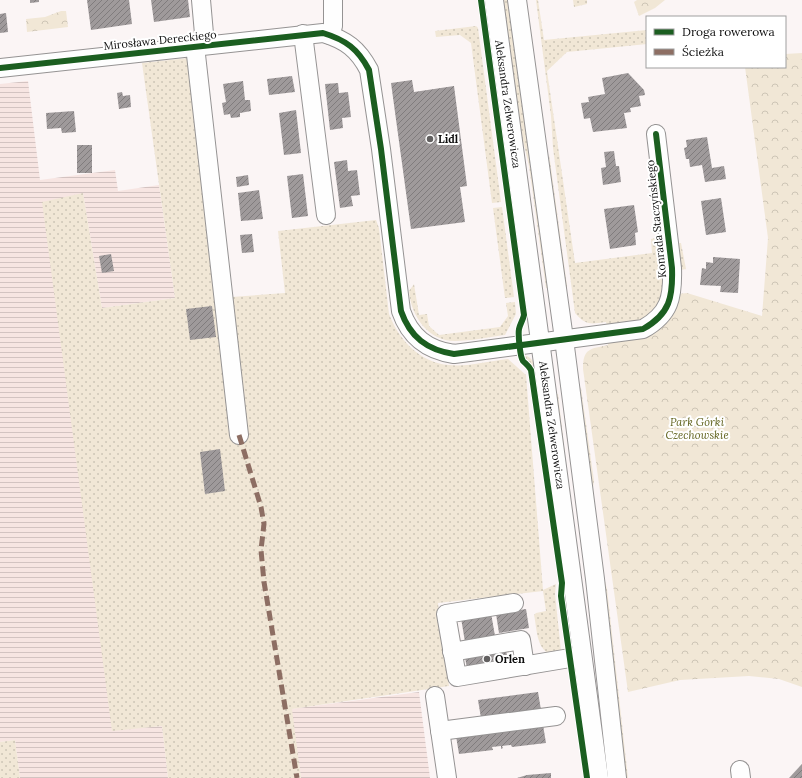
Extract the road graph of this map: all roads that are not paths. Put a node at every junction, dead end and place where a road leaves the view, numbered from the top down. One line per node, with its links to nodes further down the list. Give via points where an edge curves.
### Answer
1 (202, 0): 9 (street)
2 (333, 0): 8 (street, via 333,26)
3 (494, 0): 14 (street, Aleksandra Zelwerowicza)
4 (517, 0): 6 (street, Aleksandra Zelwerowicza)
5 (527, 0): 6 (street)
6 (520, 27): 13 (street, Aleksandra Zelwerowicza)
7 (303, 34): 8 (street, Mirosława Dereckiego); 9 (street, Mirosława Dereckiego); 12 (street)
8 (327, 34): 14 (street, Konrada Staczyńskiego, via 347,42 370,70 400,306 411,332 426,345 454,354)
9 (200, 46): 10 (street, Mirosława Dereckiego); 15 (street)
10 (0, 68)
11 (656, 134): 13 (street, Konrada Staczyńskiego, via 672,268 673,286 670,299 663,314 643,329)
12 (326, 215)
13 (564, 340): 14 (street, Konrada Staczyńskiego); 25 (street, Aleksandra Zelwerowicza, via 595,579)
14 (540, 342): 18 (street, Aleksandra Zelwerowicza)
15 (239, 436)
16 (514, 603): 17 (street, via 446,614)
17 (452, 652): 19 (street, via 457,677); 19 (street, via 521,640)
18 (582, 656): 19 (street); 24 (street, Aleksandra Zelwerowicza)
19 (525, 666)
20 (436, 696): 22 (street)
21 (556, 716): 22 (street)
22 (440, 731): 23 (street)
23 (447, 778)
24 (599, 778)
25 (617, 778)

